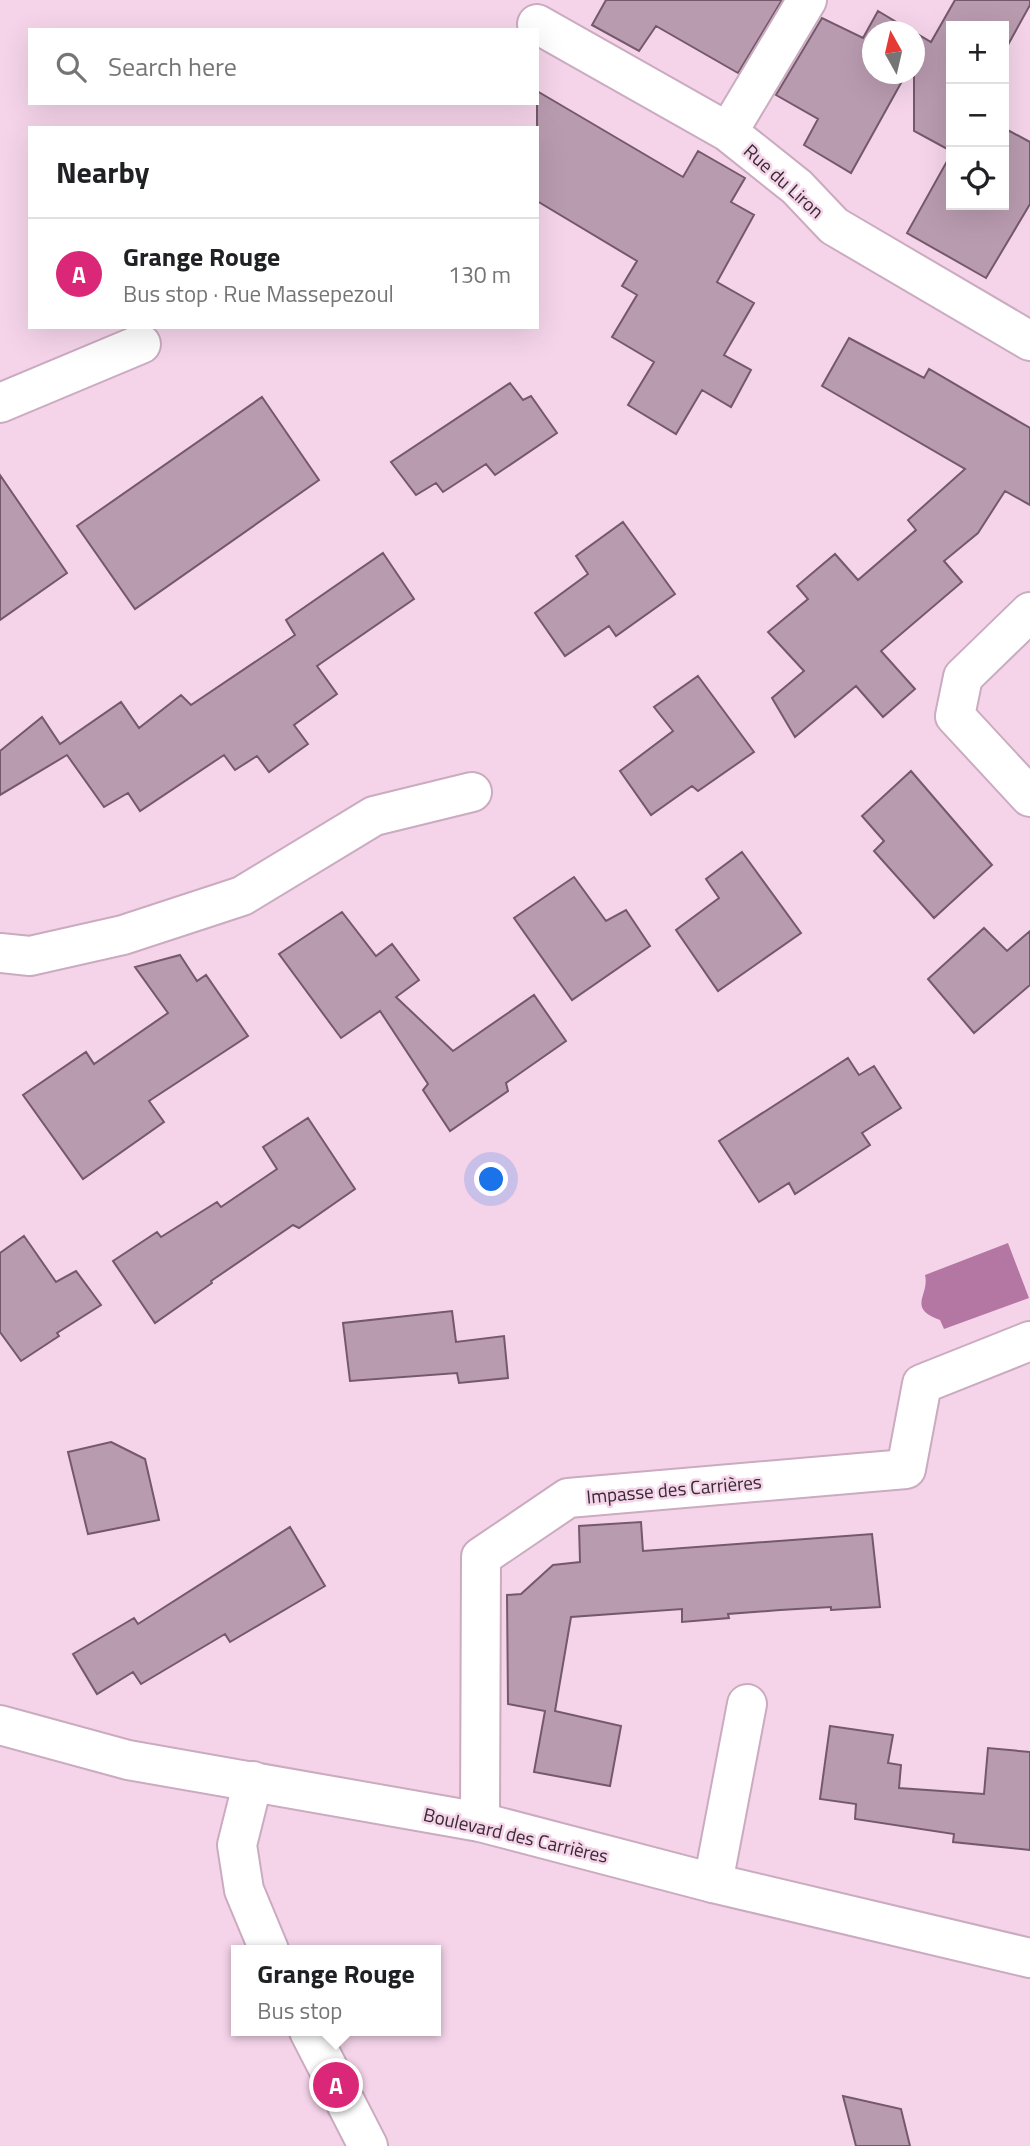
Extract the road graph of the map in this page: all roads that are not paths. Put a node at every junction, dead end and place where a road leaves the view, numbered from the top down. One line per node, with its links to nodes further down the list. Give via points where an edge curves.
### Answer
1 (807, 0): 3 (street)
2 (537, 24): 3 (street, Rue du Liron)
3 (728, 132): 4 (street, Rue du Liron, via 797,187 834,226)
4 (1030, 341)
5 (141, 344): 6 (street)
6 (0, 403)
7 (1030, 612): 9 (street, via 963,677 955,716)
8 (471, 792): 10 (street, via 374,816 242,896 123,935 30,956)
9 (1030, 796)
10 (0, 953)
11 (1030, 1341): 15 (street, Impasse des Carrières, via 922,1384 906,1469 568,1498 481,1557)
12 (747, 1704): 16 (street)
13 (0, 1725): 14 (street, Boulevard des Carrières, via 128,1760)
14 (253, 1781): 15 (street, Boulevard des Carrières); 17 (street, via 237,1845 244,1891)
15 (480, 1822): 16 (street, Boulevard des Carrières)
16 (713, 1883): 18 (street, Boulevard des Carrières)
17 (266, 1945)
18 (1030, 1958)
19 (312, 2036): 20 (street)
20 (368, 2146)

